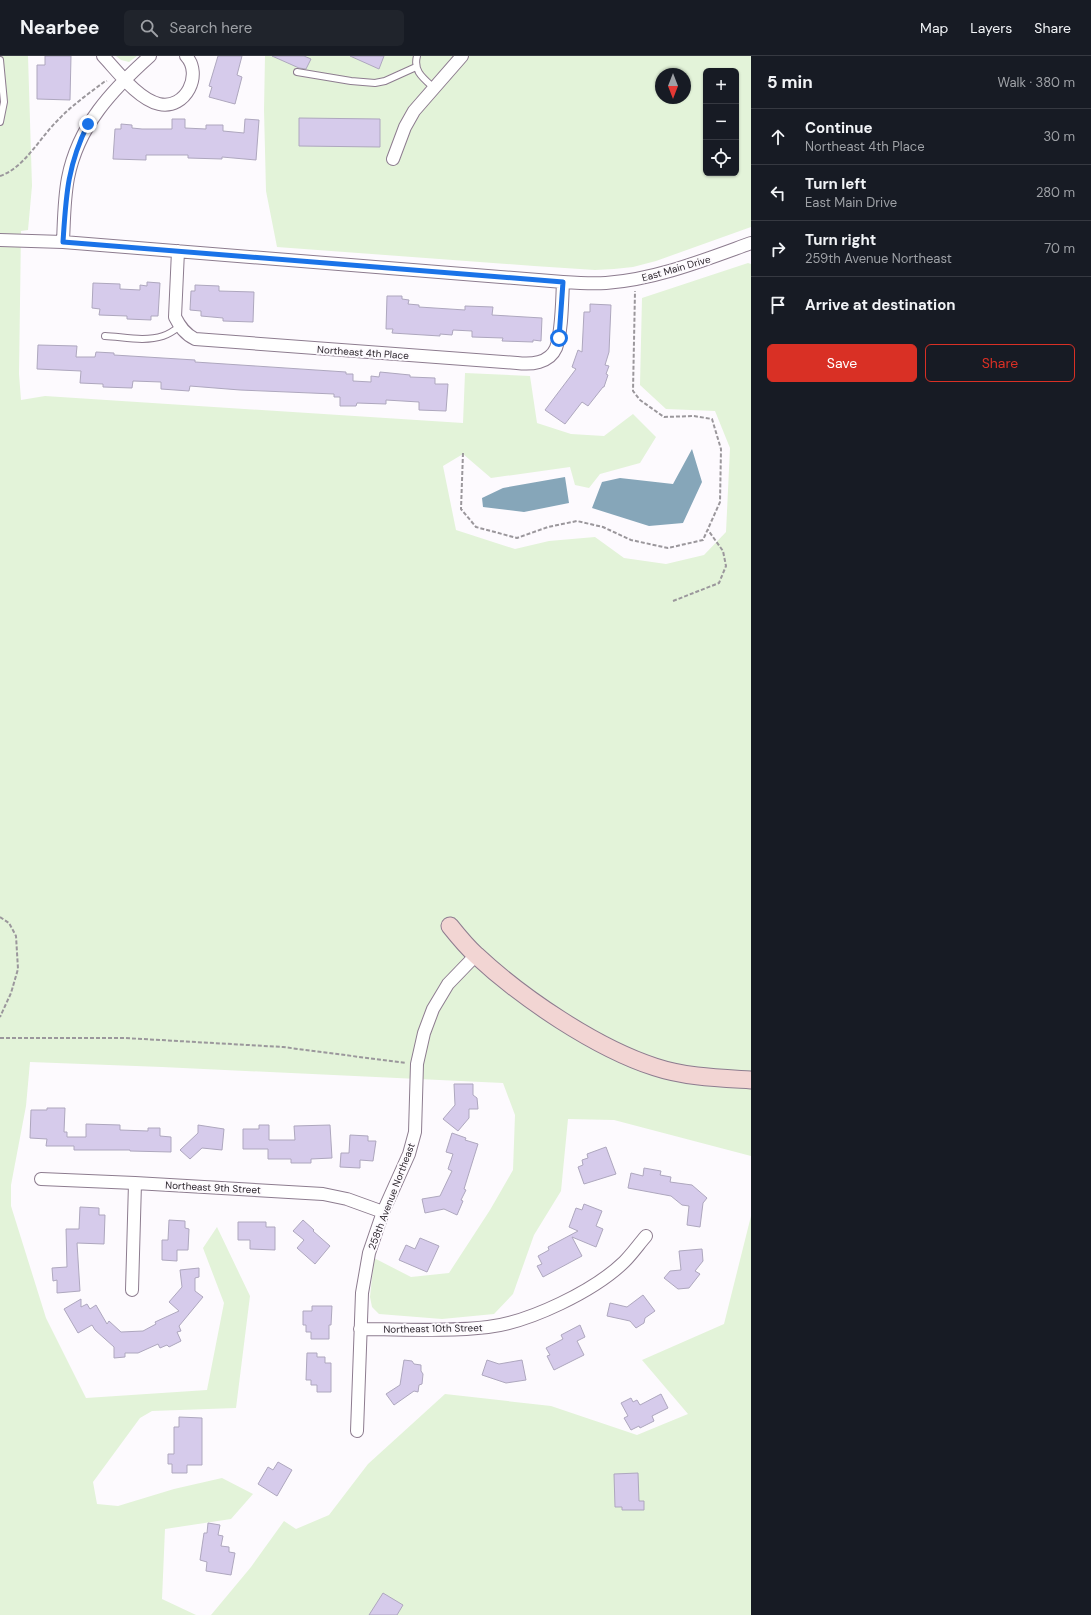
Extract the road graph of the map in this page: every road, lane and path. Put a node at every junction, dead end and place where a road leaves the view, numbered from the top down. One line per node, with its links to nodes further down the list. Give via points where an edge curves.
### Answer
1 (103, 56): 9 (street)
2 (150, 56): 9 (street)
3 (186, 56): 9 (street, via 192,71 192,83 188,92 176,103 167,105 151,101)
4 (417, 56): 7 (lane)
5 (462, 56): 10 (street)
6 (0, 60): 11 (lane, via 4,102)
7 (416, 67): 8 (lane, via 375,83 351,82); 10 (lane, via 419,75)
8 (297, 72)
9 (125, 79): 13 (path, via 104,82 84,97 57,121 20,164); 15 (street, via 102,103 79,142 68,178)
10 (434, 88): 12 (street, via 414,111)
11 (0, 122)
12 (393, 159)
13 (0, 176)
14 (0, 240): 15 (street, East Main Drive)
15 (63, 242): 17 (street, East Main Drive)
16 (751, 243): 18 (street, East Main Drive, via 688,266)
17 (178, 251): 19 (street, East Main Drive); 20 (street, via 175,317)
18 (636, 279): 19 (street, East Main Drive, via 605,283); 23 (path, via 633,391 640,400 664,417 694,416 712,419 721,449 720,502)
19 (563, 282): 20 (street, Northeast 4th Place, via 559,338 555,350 549,358 530,364 195,339)
20 (180, 326): 21 (lane, via 165,336 148,339)
21 (106, 336)
22 (463, 454): 23 (path, via 462,509 476,527 517,538 548,527 577,521 603,527 631,540 668,548 704,540)
23 (708, 530): 24 (path, via 723,551 726,566 719,584)
24 (673, 600)
25 (0, 917): 28 (path, via 9,924 16,936 18,969)
26 (450, 926): 27 (street)
27 (476, 955): 30 (street, 258th Avenue Northeast, via 448,984 434,1009 424,1033); 31 (street, via 529,998 584,1034 619,1052 668,1070)
28 (0, 1017)
29 (0, 1038): 30 (path, via 125,1038 275,1046)
30 (417, 1064): 34 (street, 258th Avenue Northeast, via 415,1132 409,1154)
31 (751, 1080)
32 (41, 1179): 33 (street, Northeast 9th Street)
33 (135, 1183): 34 (street, Northeast 9th Street, via 323,1194 347,1199); 36 (street)
34 (382, 1212): 37 (street, 258th Avenue Northeast, via 369,1253 362,1293)
35 (646, 1236): 37 (street, Northeast 10th Street, via 625,1261 603,1279 561,1303 520,1320 446,1330)
36 (132, 1290)
37 (360, 1330): 38 (street, 258th Avenue Northeast)
38 (357, 1431)

